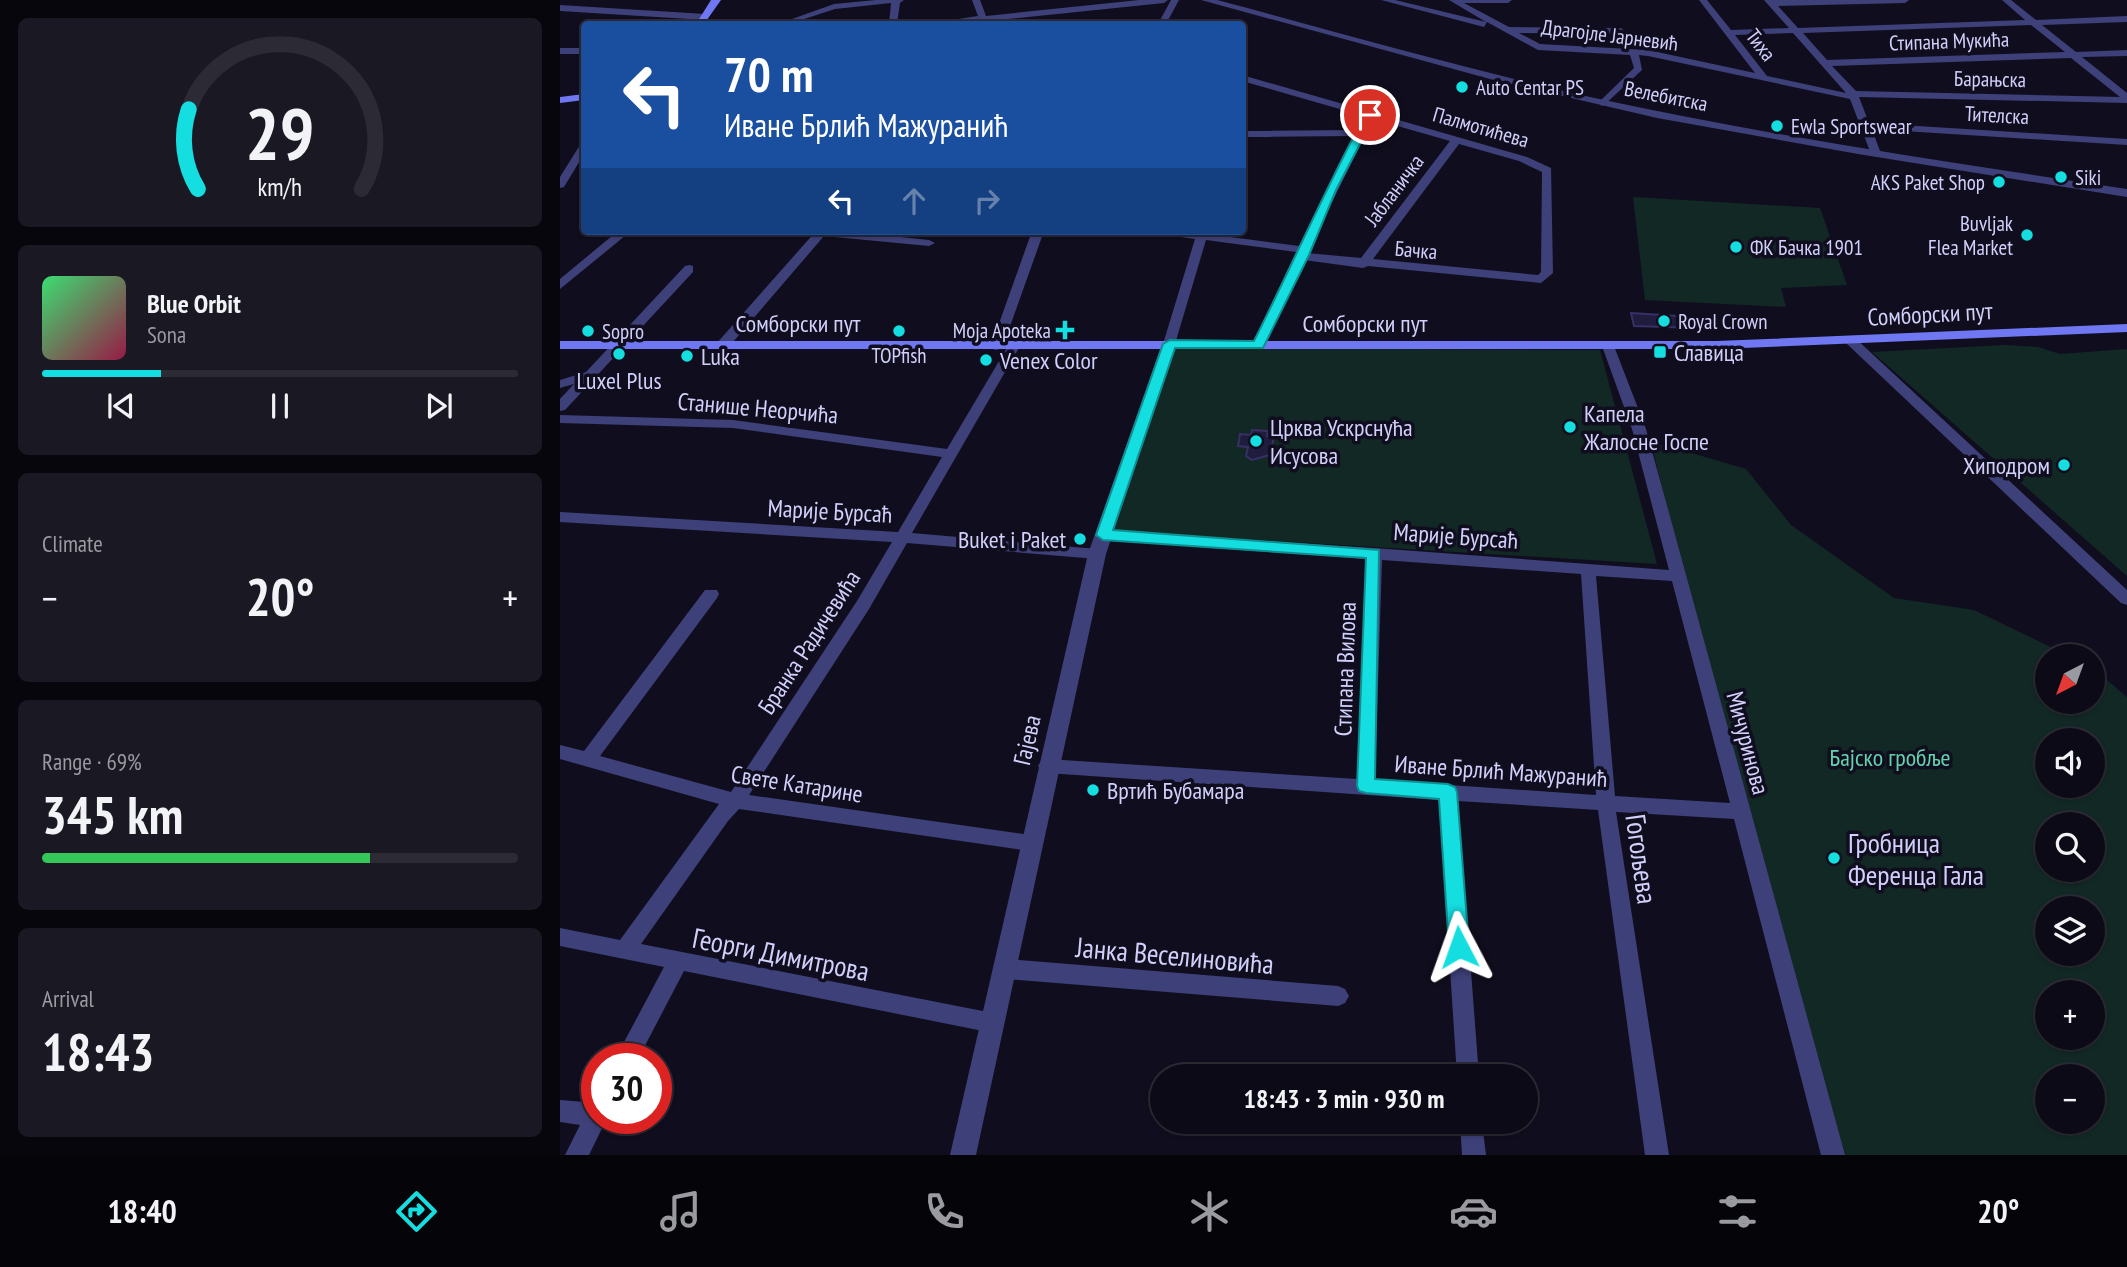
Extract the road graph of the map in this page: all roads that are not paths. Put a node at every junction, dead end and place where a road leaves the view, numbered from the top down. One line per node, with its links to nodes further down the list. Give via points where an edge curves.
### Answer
1 (716, 0): 17 (main road)
2 (898, 0): 13 (street); 19 (street)
3 (976, 0): 20 (street)
4 (1164, 0): 20 (street)
5 (1175, 0): 21 (street)
6 (1206, 0): 40 (street, Велебитска)
7 (1385, 0): 22 (street)
8 (1453, 0): 9 (street); 22 (street, Драгојле Јарневић)
9 (1508, 0)
10 (1703, 0): 27 (street, Тиха)
11 (1905, 0): 14 (street)
12 (2006, 0): 23 (street)
13 (859, 2): 18 (street)
14 (1770, 2): 26 (street)
15 (560, 8): 17 (street)
16 (2127, 19): 23 (street)
17 (703, 21)
18 (791, 21)
19 (894, 21)
20 (984, 21)
21 (1164, 21)
22 (1484, 21): 24 (street, Драгојле Јарневић)
23 (2035, 22): 26 (street); 32 (street)
24 (1508, 30): 25 (street); 30 (street, Драгојле Јарневић, via 1543,48)
25 (1620, 30)
26 (1796, 30): 27 (street); 33 (street)
27 (1729, 33): 34 (street, Тиха)
28 (560, 51): 29 (street)
29 (581, 51)
30 (1633, 51): 34 (street, Драгојле Јарневић); 40 (street, via 1639,68)
31 (2127, 53): 32 (street, Стипана Мукића)
32 (2074, 54): 33 (street, Стипана Мукића); 38 (street)
33 (1825, 63): 36 (street)
34 (1764, 78): 36 (street, Драгојле Јарневић)
35 (1246, 79): 41 (street, Палмотићева)
36 (1853, 96): 38 (street, Барањска); 42 (street)
37 (581, 97): 39 (main road)
38 (2126, 97)
39 (560, 100)
40 (1603, 103): 48 (street, Велебитска)
41 (1370, 115): 43 (street); 45 (street, Палмотићева)
42 (1865, 126): 46 (street, Тителска); 48 (street)
43 (1360, 133): 44 (street); 59 (street)
44 (1246, 134)
45 (1456, 140): 60 (street, Јабланичка); 62 (street, Палмотићева, via 1547,170 1547,273 1541,279)
46 (2127, 142)
47 (581, 151): 49 (street)
48 (1876, 154): 51 (street, Велебитска)
49 (564, 174): 50 (street)
50 (560, 185)
51 (2127, 193)
52 (620, 235): 63 (street)
53 (819, 235): 70 (street)
54 (858, 235): 58 (street)
55 (1037, 235): 71 (street, Бранка Радичевића)
56 (1202, 235): 66 (street)
57 (1207, 235): 59 (street, Бачка)
58 (929, 243)
59 (1304, 253): 60 (street, Бачка); 69 (street)
60 (1363, 264): 62 (street, Бачка)
61 (689, 269): 68 (street)
62 (1528, 279)
63 (560, 285)
64 (2127, 328): 65 (main road, Сомборски пут)
65 (1850, 340): 72 (main road, Сомборски пут); 85 (street)
66 (1170, 344): 69 (main road, Сомборски пут); 71 (main road, Сомборски пут); 80 (street, Гајева)
67 (560, 345): 68 (main road, Сомборски пут)
68 (615, 345): 70 (main road, Сомборски пут); 73 (street)
69 (1258, 345): 72 (main road, Сомборски пут)
70 (722, 346): 71 (main road, Сомборски пут)
71 (1005, 346): 77 (street, Бранка Радичевића)
72 (1608, 346): 83 (street, Мичуринова, via 1639,429)
73 (588, 375): 74 (street); 75 (street)
74 (560, 384)
75 (560, 407)
76 (560, 419): 77 (street, Станише Неорчића, via 733,424)
77 (950, 454): 79 (street, Бранка Радичевића)
78 (560, 517): 79 (street, Марије Бурсаћ)
79 (904, 538): 80 (street, Марије Бурсаћ); 91 (street, Бранка Радичевића)
80 (1100, 545): 81 (street, Марије Бурсаћ); 88 (street, Гајева)
81 (1374, 554): 82 (street, Марије Бурсаћ); 89 (street, Стипана Вилова)
82 (1588, 568): 83 (street, Марије Бурсаћ); 92 (street, Гогољева)
83 (1679, 576): 93 (street, Мичуринова)
84 (711, 594): 87 (street)
85 (2127, 599)
86 (560, 752): 87 (street, Свете Катарине)
87 (588, 759): 91 (street, Свете Катарине)
88 (1047, 766): 89 (street, Иване Брлић Мажуранић); 94 (street, Гајева)
89 (1366, 786): 90 (street, Иване Брлић Мажуранић)
90 (1448, 792): 92 (street, Иване Брлић Мажуранић); 102 (street)
91 (735, 801): 94 (street, Свете Катарине); 96 (street, Бранка Радичевића)
92 (1606, 804): 93 (street, Иване Брлић Мажуранић); 110 (street, Гогољева)
93 (1740, 812): 111 (street, Мичуринова)
94 (1030, 843): 98 (street, Гајева)
95 (560, 937): 96 (street, Георги Димитрова)
96 (624, 951): 97 (street, Георги Димитрова)
97 (678, 962): 100 (street, Георги Димитрова); 101 (street)
98 (1007, 969): 99 (street, Јанка Веселиновића); 100 (street, Гајева)
99 (1338, 996)
100 (993, 1023): 108 (street, Гајева)
101 (635, 1043)
102 (1467, 1064)
103 (560, 1111): 104 (street)
104 (581, 1113)
105 (587, 1134): 107 (street)
106 (1472, 1134): 109 (street)
107 (577, 1155)
108 (963, 1155)
109 (1474, 1155)
110 (1657, 1155)
111 (1833, 1155)

